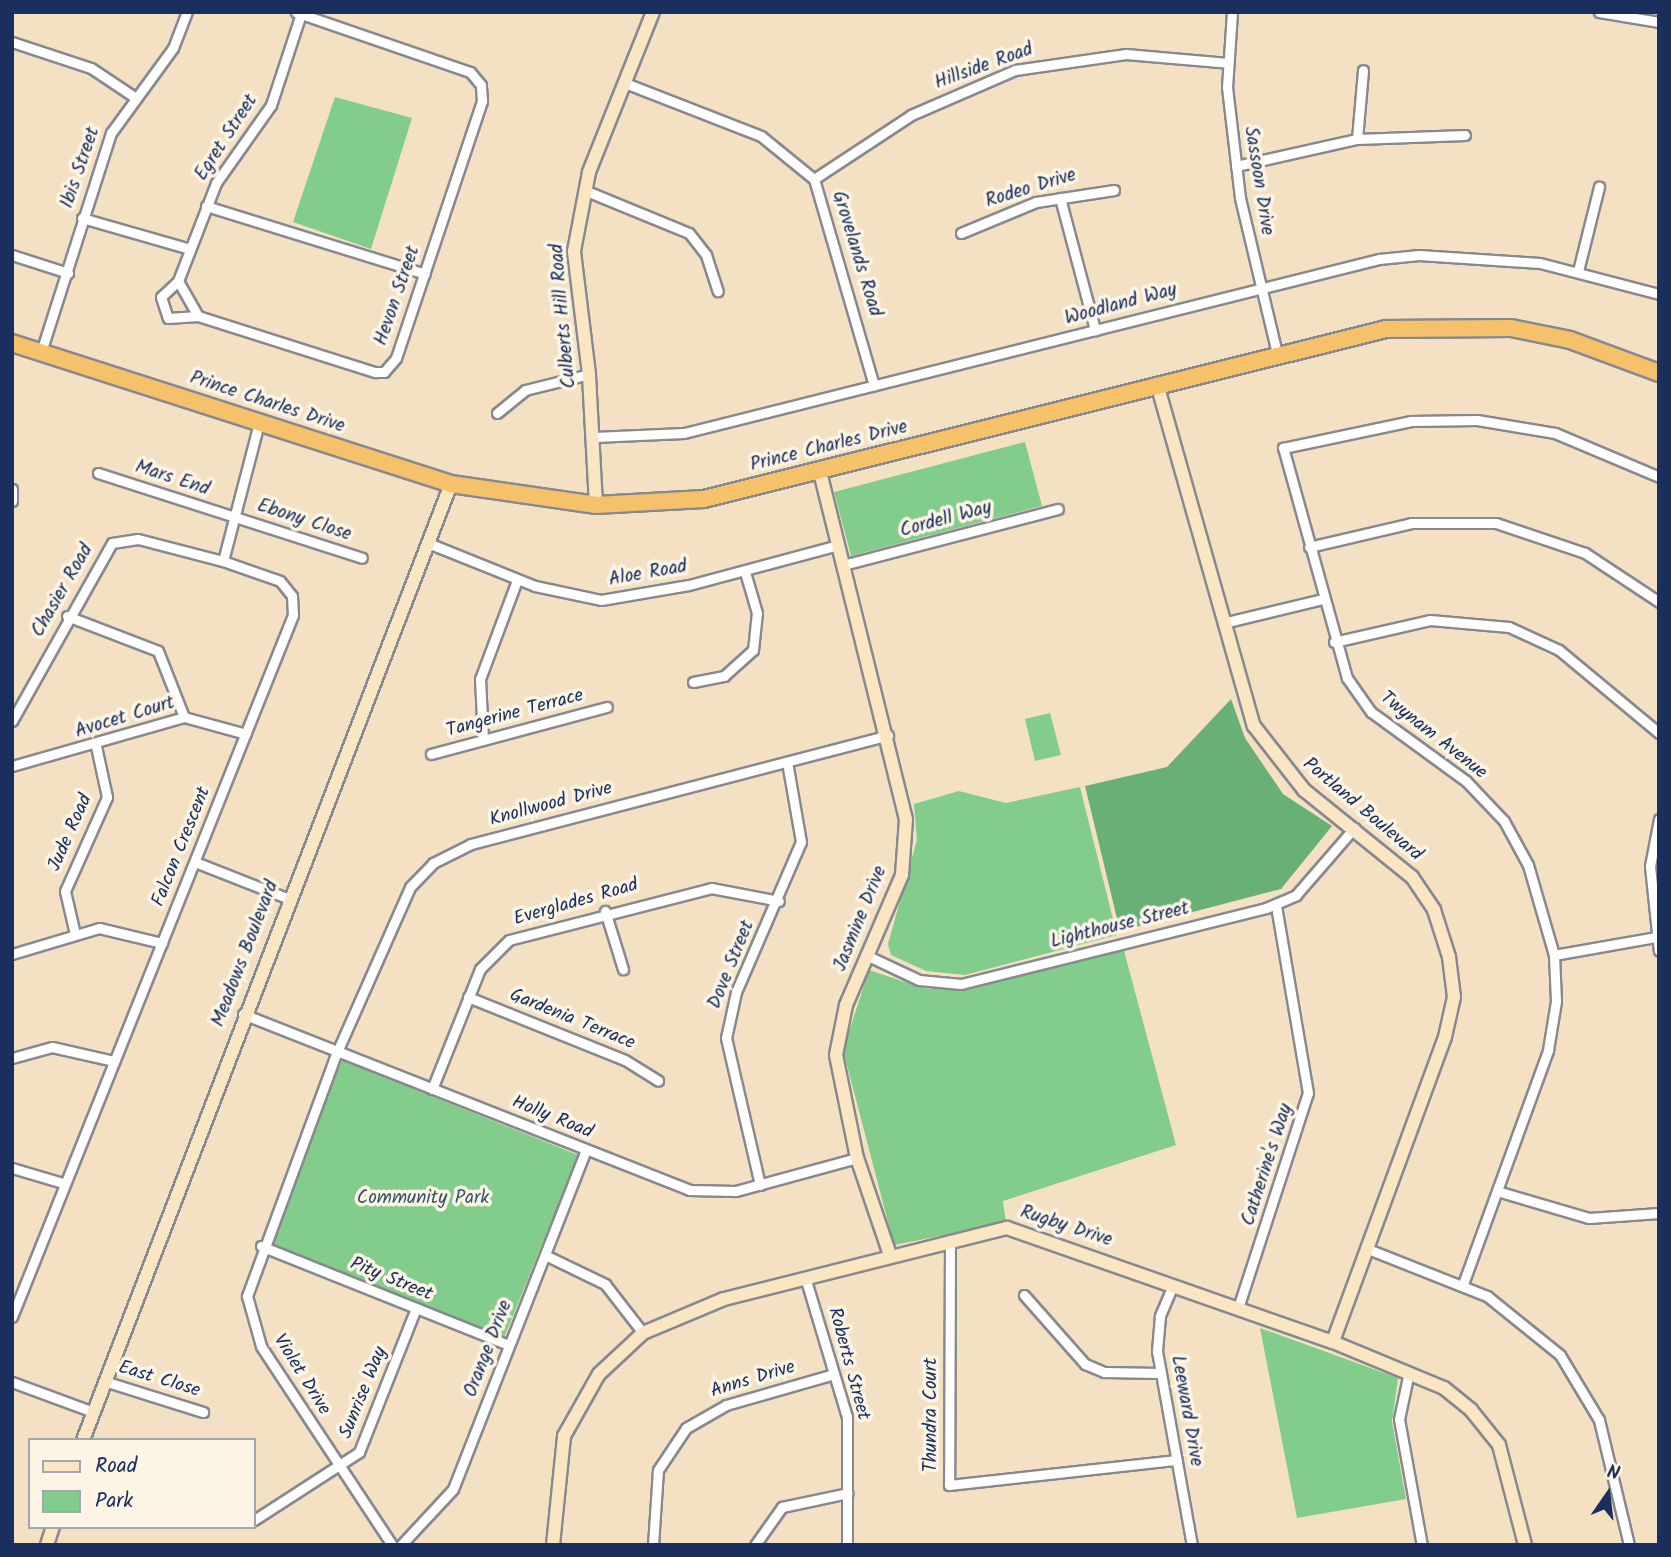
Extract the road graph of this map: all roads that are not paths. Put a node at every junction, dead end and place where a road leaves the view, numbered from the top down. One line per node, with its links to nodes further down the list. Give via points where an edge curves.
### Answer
1 (187, 12): 11 (street, Ibis Street, via 173,48)
2 (653, 12): 10 (street, Culberts Hill Road)
3 (1232, 12): 8 (street, Sassoon Drive)
4 (1599, 12): 6 (street)
5 (299, 13): 20 (street, Egret Street, via 271,105); 27 (street, Hevon Street, via 470,72 481,85 482,101)
6 (1659, 22)
7 (12, 42): 11 (street, via 91,68)
8 (1228, 62): 14 (street, Sassoon Drive); 15 (street, Hillside Road, via 1126,54 1014,70 911,115)
9 (1363, 70): 13 (street)
10 (625, 83): 15 (street, Grovelands Road, via 742,126); 17 (street, Culberts Hill Road)
11 (136, 98): 21 (street, Ibis Street, via 111,133)
12 (1465, 135): 13 (street)
13 (1357, 139): 14 (street)
14 (1236, 166): 29 (street, Sassoon Drive)
15 (814, 179): 39 (street, Grovelands Road)
16 (1599, 187): 25 (street)
17 (584, 190): 30 (street, via 689,233 706,255); 38 (street, Culberts Hill Road, via 574,251)
18 (1114, 190): 19 (street, Rodeo Drive)
19 (1060, 198): 22 (street, Rodeo Drive); 33 (street)
20 (206, 206): 23 (street, Egret Street); 27 (street)
21 (82, 218): 23 (street); 26 (street, Ibis Street)
22 (961, 233)
23 (190, 249): 28 (street, Egret Street)
24 (12, 255): 26 (street)
25 (1578, 271): 29 (street, Woodland Way, via 1419,255); 31 (street, Woodland Way)
26 (68, 273): 35 (street, Ibis Street)
27 (425, 274): 32 (street, Hevon Street, via 396,358 384,372)
28 (178, 281): 32 (street); 32 (street, Hevon Street, via 164,291 162,313 177,321)
29 (1260, 286): 33 (street, Woodland Way); 36 (street, Sassoon Drive)
30 (718, 291)
31 (1659, 294)
32 (198, 316)
33 (1095, 330): 39 (street, Woodland Way)
34 (12, 343): 35 (highway, Prince Charles Drive)
35 (41, 352): 42 (highway, Prince Charles Drive)
36 (1277, 353): 37 (highway, Prince Charles Drive, via 1386,329 1457,324 1570,340); 40 (highway, Prince Charles Drive)
37 (1659, 373)
38 (589, 374): 41 (street, via 525,390); 43 (street, Culberts Hill Road)
39 (874, 384): 43 (street, Woodland Way, via 684,433)
40 (1157, 384): 44 (highway, Prince Charles Drive); 64 (street, Portland Boulevard)
41 (498, 412)
42 (259, 424): 47 (highway, Prince Charles Drive); 52 (street)
43 (594, 437): 50 (street, Culberts Hill Road)
44 (820, 472): 50 (highway, Prince Charles Drive, via 704,499); 54 (street, Jasmine Drive)
45 (98, 473): 52 (street, Mars End)
46 (1659, 477): 55 (street, Twynam Avenue, via 1555,433 1468,419 1411,421 1283,448)
47 (451, 484): 50 (highway, Prince Charles Drive); 53 (street, Meadows Boulevard)
48 (12, 489): 49 (street)
49 (12, 501)
50 (596, 505)
51 (1058, 509): 58 (street, Cordell Way)
52 (235, 517): 56 (street, Ebony Close); 57 (street)
53 (428, 543): 60 (street, Aloe Road); 81 (street, Meadows Boulevard)
54 (838, 545): 58 (street, Jasmine Drive); 59 (street, Aloe Road)
55 (1309, 547): 61 (street, Twynam Avenue); 62 (street, via 1411,523 1496,523 1585,553)
56 (362, 558)
57 (223, 561): 63 (street, Chasier Road, via 138,539 112,543); 71 (street, Falcon Crescent, via 280,581 294,606)
58 (843, 565): 72 (street, Jasmine Drive)
59 (745, 572): 60 (street, Aloe Road, via 617,600 575,597); 66 (street, via 757,613 753,650 724,676)
60 (517, 580): 73 (street, via 480,680)
61 (1323, 599): 64 (street); 65 (street, Twynam Avenue)
62 (1659, 603)
63 (67, 616): 68 (street, via 158,651); 69 (street, Chasier Road)
64 (1223, 623): 79 (street, Portland Boulevard, via 1261,738 1304,790)
65 (1334, 642): 70 (street, via 1430,620 1509,627 1559,650); 90 (street, Twynam Avenue, via 1360,701 1466,780 1504,821 1528,865)
66 (693, 682)
67 (607, 707): 73 (street, Tangerine Terrace)
68 (184, 717): 71 (street, Avocet Court); 74 (street, Avocet Court)
69 (12, 721)
70 (1659, 733)
71 (246, 734): 80 (street, Falcon Crescent)
72 (888, 735): 76 (street, Knollwood Drive); 91 (street, Jasmine Drive, via 905,805 906,850)
73 (483, 740): 75 (street, Tangerine Terrace)
74 (96, 746): 77 (street, Avocet Court); 85 (street, Jude Road, via 107,797 65,891)
75 (431, 754)
76 (787, 762): 82 (street, Dove Street, via 802,835); 95 (street, Knollwood Drive, via 484,840 441,858 405,895)
77 (12, 766)
78 (1659, 818): 86 (street, via 1650,866)
79 (1354, 828): 83 (street, Lighthouse Street, via 1301,891); 109 (street, Portland Boulevard, via 1394,858 1427,897 1446,945 1454,997 1438,1057)
80 (195, 862): 81 (street); 87 (street, Falcon Crescent)
81 (287, 898): 94 (street, Meadows Boulevard)
82 (779, 901): 84 (street, Everglades Road, via 711,888); 104 (street, Dove Street, via 736,992 726,1038)
83 (1276, 905): 91 (street, Lighthouse Street, via 961,984 919,980); 118 (street, Catherine's Way, via 1308,1093)
84 (606, 911): 92 (street); 93 (street, Everglades Road, via 500,945 484,962)
85 (75, 934): 87 (street, via 116,928); 89 (street)
86 (1657, 937): 88 (street); 90 (street)
87 (162, 943): 97 (street, Falcon Crescent)
88 (1659, 951)
89 (12, 954)
90 (1554, 955): 105 (street, Twynam Avenue, via 1556,1001 1548,1050)
91 (869, 956): 101 (street, Jasmine Drive, via 837,1044)
92 (623, 969)
93 (468, 997): 98 (street, Gardenia Terrace, via 625,1060); 99 (street, Everglades Road)
94 (243, 1014): 95 (street, Holly Road); 126 (street, Meadows Boulevard)
95 (337, 1052): 99 (street, Holly Road); 108 (street, Violet Drive)
96 (12, 1059): 97 (street, via 52,1047)
97 (114, 1061): 103 (street, Falcon Crescent)
98 (659, 1081)
99 (432, 1089): 100 (street, Holly Road)
100 (586, 1150): 104 (street, Holly Road, via 698,1192); 110 (street, Orange Drive)
101 (857, 1158): 104 (street, Holly Road); 111 (street, Jasmine Drive)
102 (12, 1168): 103 (street)
103 (63, 1183): 116 (street, Falcon Crescent)
104 (760, 1185)
105 (1497, 1191): 106 (street, via 1589,1218); 113 (street, Twynam Avenue)
106 (1659, 1213)
107 (950, 1240): 111 (street, Rugby Drive); 114 (street, Rugby Drive, via 1019,1229); 131 (street, Thundra Court, via 949,1485)
108 (261, 1246): 117 (street, Pity Street); 132 (street, Violet Drive, via 248,1288 254,1330)
109 (1368, 1250): 113 (street); 121 (street, Portland Boulevard)
110 (545, 1255): 120 (street, via 605,1284); 122 (street, Orange Drive)
111 (890, 1255): 112 (street, Rugby Drive)
112 (805, 1277): 120 (street, Rugby Drive, via 695,1308); 125 (street, Roberts Street)
113 (1463, 1284): 144 (street, via 1532,1328 1584,1389 1605,1440)
114 (1173, 1285): 118 (street, Rugby Drive); 124 (street, Leeward Drive, via 1157,1329)
115 (1024, 1296): 124 (street, via 1084,1364 1104,1372)
116 (14, 1304): 119 (street, Falcon Crescent)
117 (416, 1308): 122 (street, Pity Street); 132 (street, Sunrise Way, via 362,1446)
118 (1238, 1308): 121 (street, Rugby Drive)
119 (12, 1317)
120 (643, 1333): 137 (street, Rugby Drive, via 599,1374 564,1436)
121 (1333, 1342): 123 (street, Rugby Drive)
122 (509, 1345): 136 (street, Orange Drive, via 453,1489)
123 (1409, 1372): 142 (street, via 1399,1419); 143 (street, Rugby Drive, via 1451,1393 1493,1436)
124 (1160, 1373): 131 (street, Leeward Drive)
125 (834, 1374): 133 (street, Roberts Street, via 847,1417); 138 (street, Anns Drive, via 726,1405 686,1428 657,1476)
126 (104, 1381): 128 (street, Meadows Boulevard); 129 (street, East Close)
127 (12, 1382): 128 (street)
128 (93, 1412): 130 (street, Meadows Boulevard)
129 (204, 1412)
130 (84, 1438)
131 (1177, 1460): 141 (street, Leeward Drive)
132 (339, 1466): 134 (street, Sunrise Way); 135 (street, Violet Drive)
133 (848, 1493): 139 (street, via 782,1507); 140 (street, Roberts Street)
134 (256, 1519)
135 (392, 1545)
136 (401, 1545)
137 (553, 1545)
138 (653, 1545)
139 (755, 1545)
140 (847, 1545)
141 (1192, 1545)
142 (1422, 1545)
143 (1525, 1545)
144 (1629, 1545)

